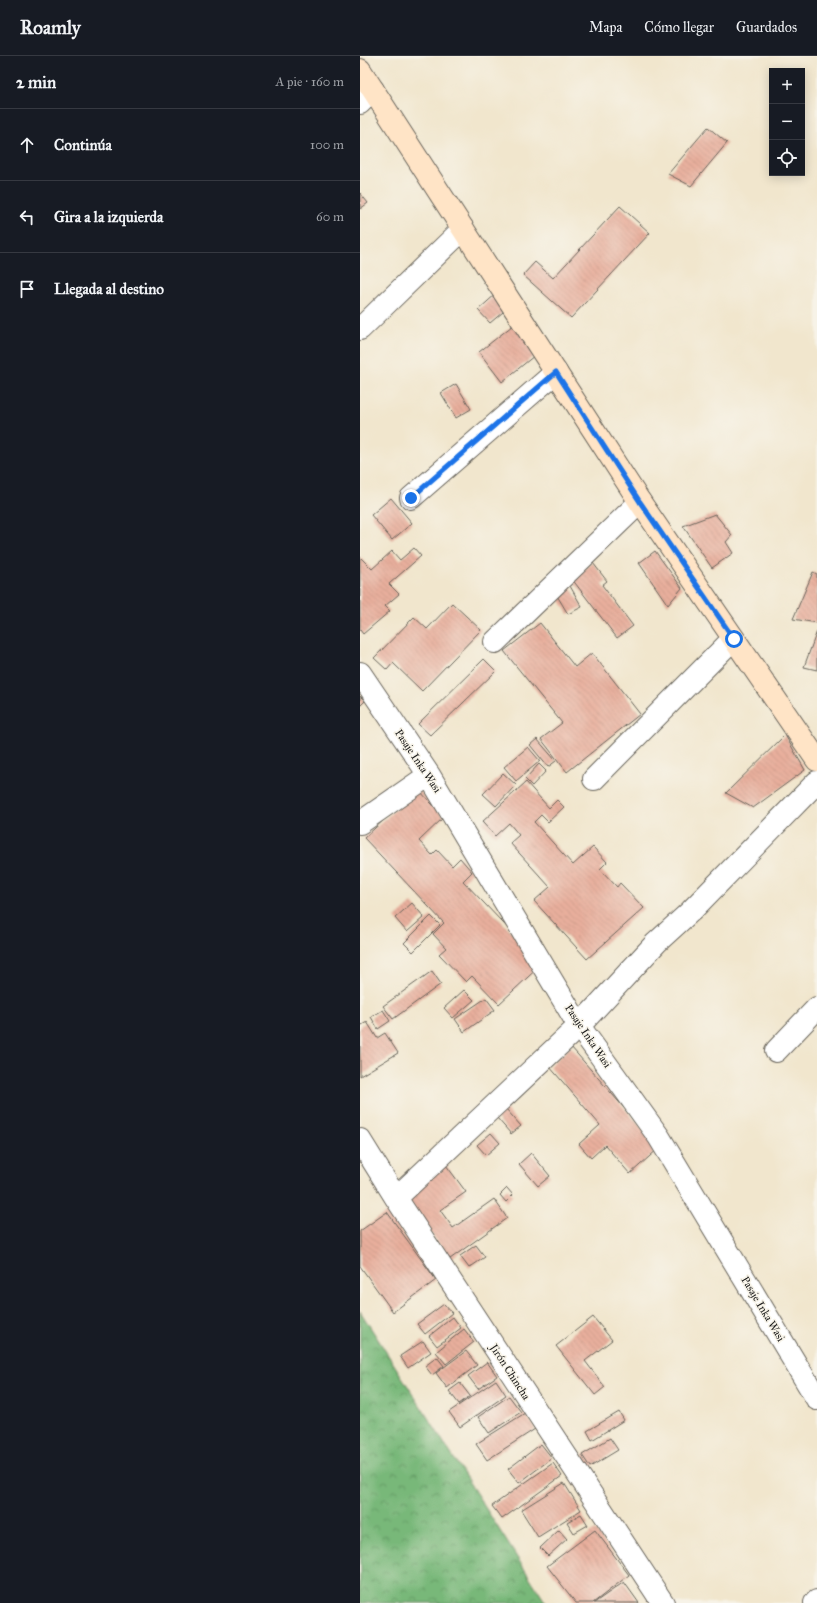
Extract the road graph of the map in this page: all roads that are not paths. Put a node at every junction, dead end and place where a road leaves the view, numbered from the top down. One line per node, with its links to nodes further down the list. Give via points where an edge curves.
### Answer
1 (360, 70): 2 (street)
2 (366, 96): 3 (street)
3 (463, 229): 4 (street); 5 (street)
4 (360, 328)
5 (556, 372): 6 (street); 7 (street)
6 (411, 498)
7 (640, 502): 8 (street); 9 (street)
8 (734, 639): 11 (street); 13 (street)
9 (495, 642)
10 (360, 673): 12 (street, Pasaje Inka Wasi)
11 (817, 760)
12 (429, 775): 15 (street); 17 (street, Pasaje Inka Wasi)
13 (594, 779)
14 (817, 782): 17 (street, via 656,943)
15 (360, 823)
16 (817, 1008): 18 (street)
17 (580, 1026): 20 (street); 21 (street, Pasaje Inka Wasi, via 659,1137)
18 (776, 1051)
19 (360, 1140): 20 (street, Jirón Chincha)
20 (396, 1198): 23 (street, Jirón Chincha)
21 (817, 1399)
22 (817, 1601): 24 (street)
23 (663, 1603)
24 (815, 1603)

